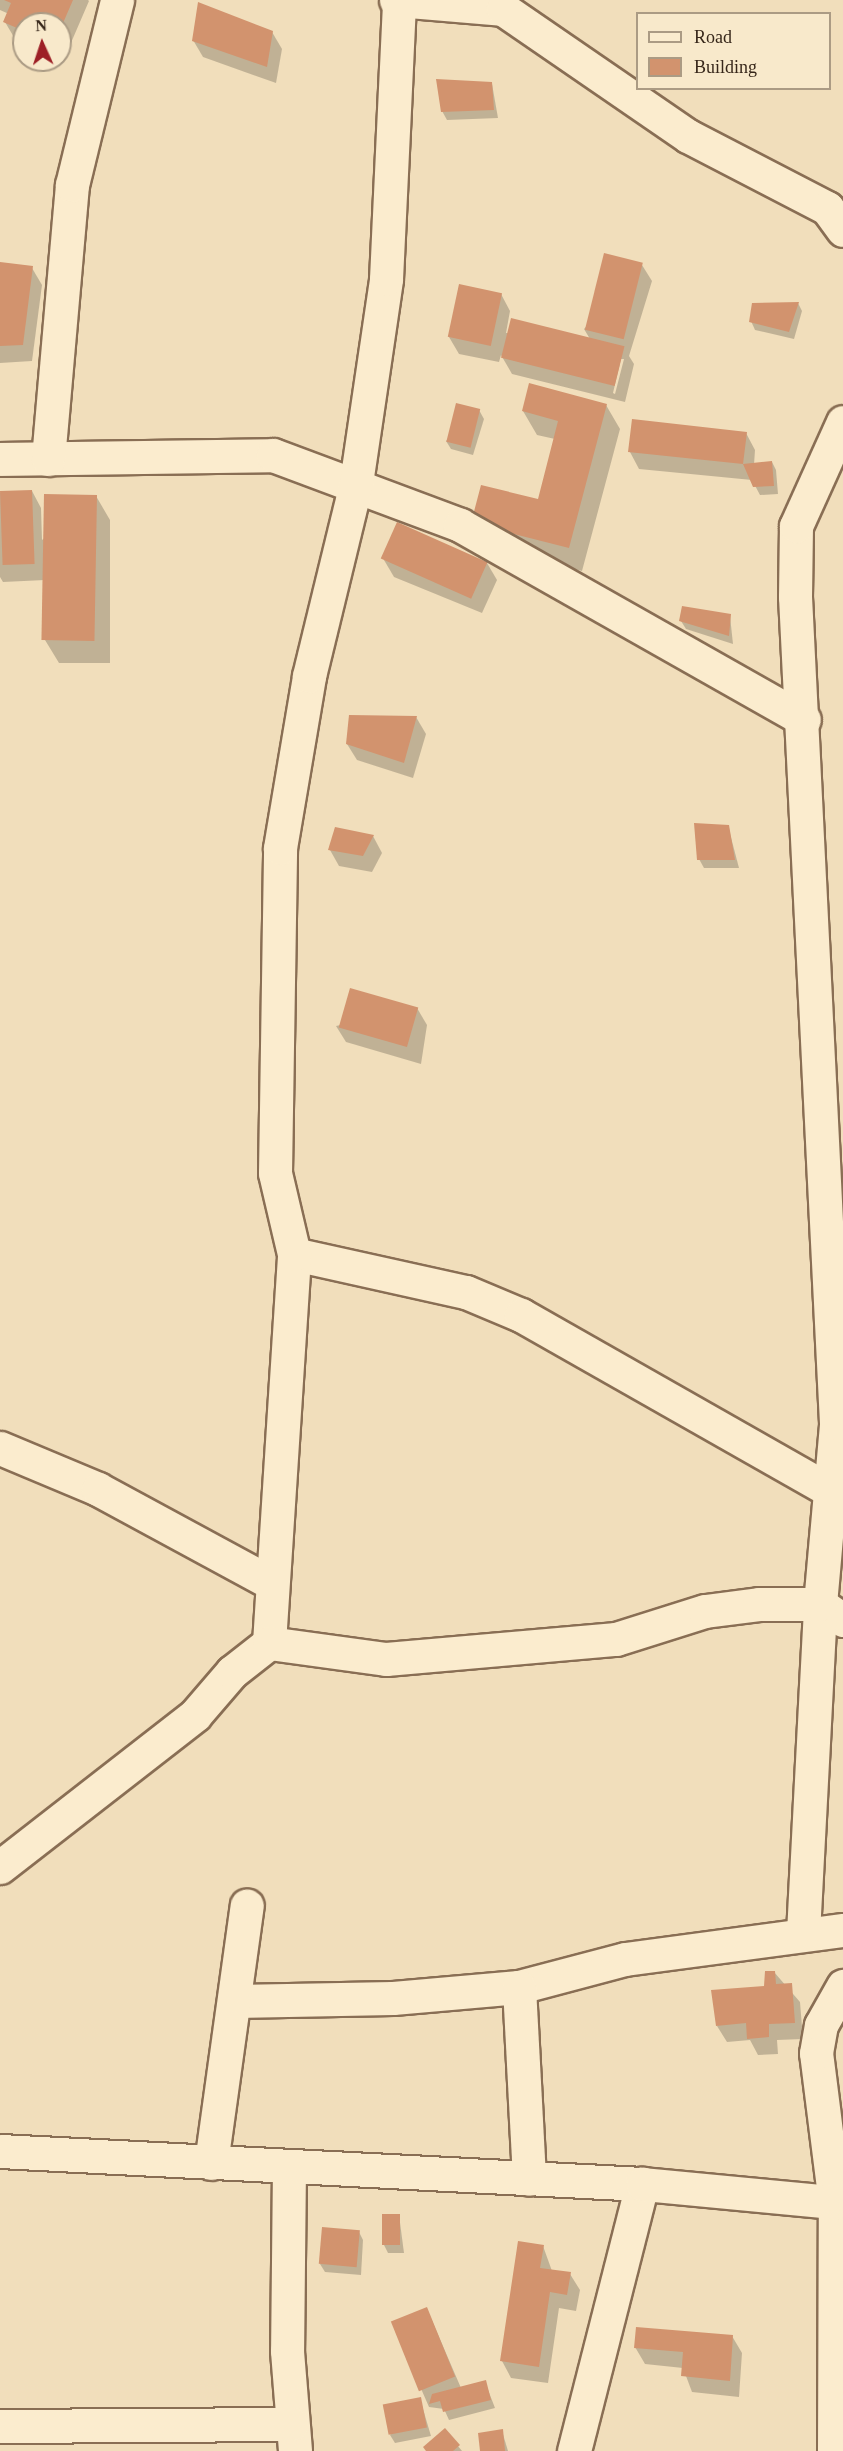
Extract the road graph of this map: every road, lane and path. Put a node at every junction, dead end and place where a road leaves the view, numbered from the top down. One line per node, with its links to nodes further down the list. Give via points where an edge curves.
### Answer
1 (117, 0): 6 (street, via 72,185)
2 (398, 1): 3 (street, via 503,9 688,136 827,208); 7 (street, via 386,279)
3 (843, 230)
4 (843, 422): 8 (street, via 796,526)
5 (0, 459): 6 (street)
6 (48, 459): 7 (street, via 273,455)
7 (356, 483): 8 (street, via 460,525); 9 (street, via 309,676 280,848 275,1173)
8 (804, 720): 10 (street)
9 (294, 1254): 12 (street, via 466,1292 521,1315); 13 (street)
10 (840, 1423): 12 (street)
11 (0, 1448): 13 (street, via 98,1489)
12 (829, 1490): 14 (street)
13 (271, 1583): 15 (street)
14 (831, 1612): 15 (street, via 705,1611 616,1639 536,1650 386,1659); 19 (street)
15 (269, 1643): 16 (street, via 232,1672 195,1715)
16 (0, 1867)
17 (247, 1905): 22 (street)
18 (843, 1930): 19 (street)
19 (803, 1933): 21 (street, via 625,1959)
20 (843, 1986): 28 (street, via 821,2025 816,2053)
21 (519, 1988): 22 (street, via 393,1998); 26 (street)
22 (235, 2001): 24 (street)
23 (0, 2151): 24 (street)
24 (211, 2163): 25 (street)
25 (289, 2166): 26 (street); 30 (street, via 287,2351)
26 (530, 2179): 27 (street)
27 (642, 2184): 28 (street); 31 (street)
28 (839, 2203): 32 (street)
29 (0, 2426): 30 (street)
30 (294, 2438)
31 (574, 2451)
32 (834, 2451)

